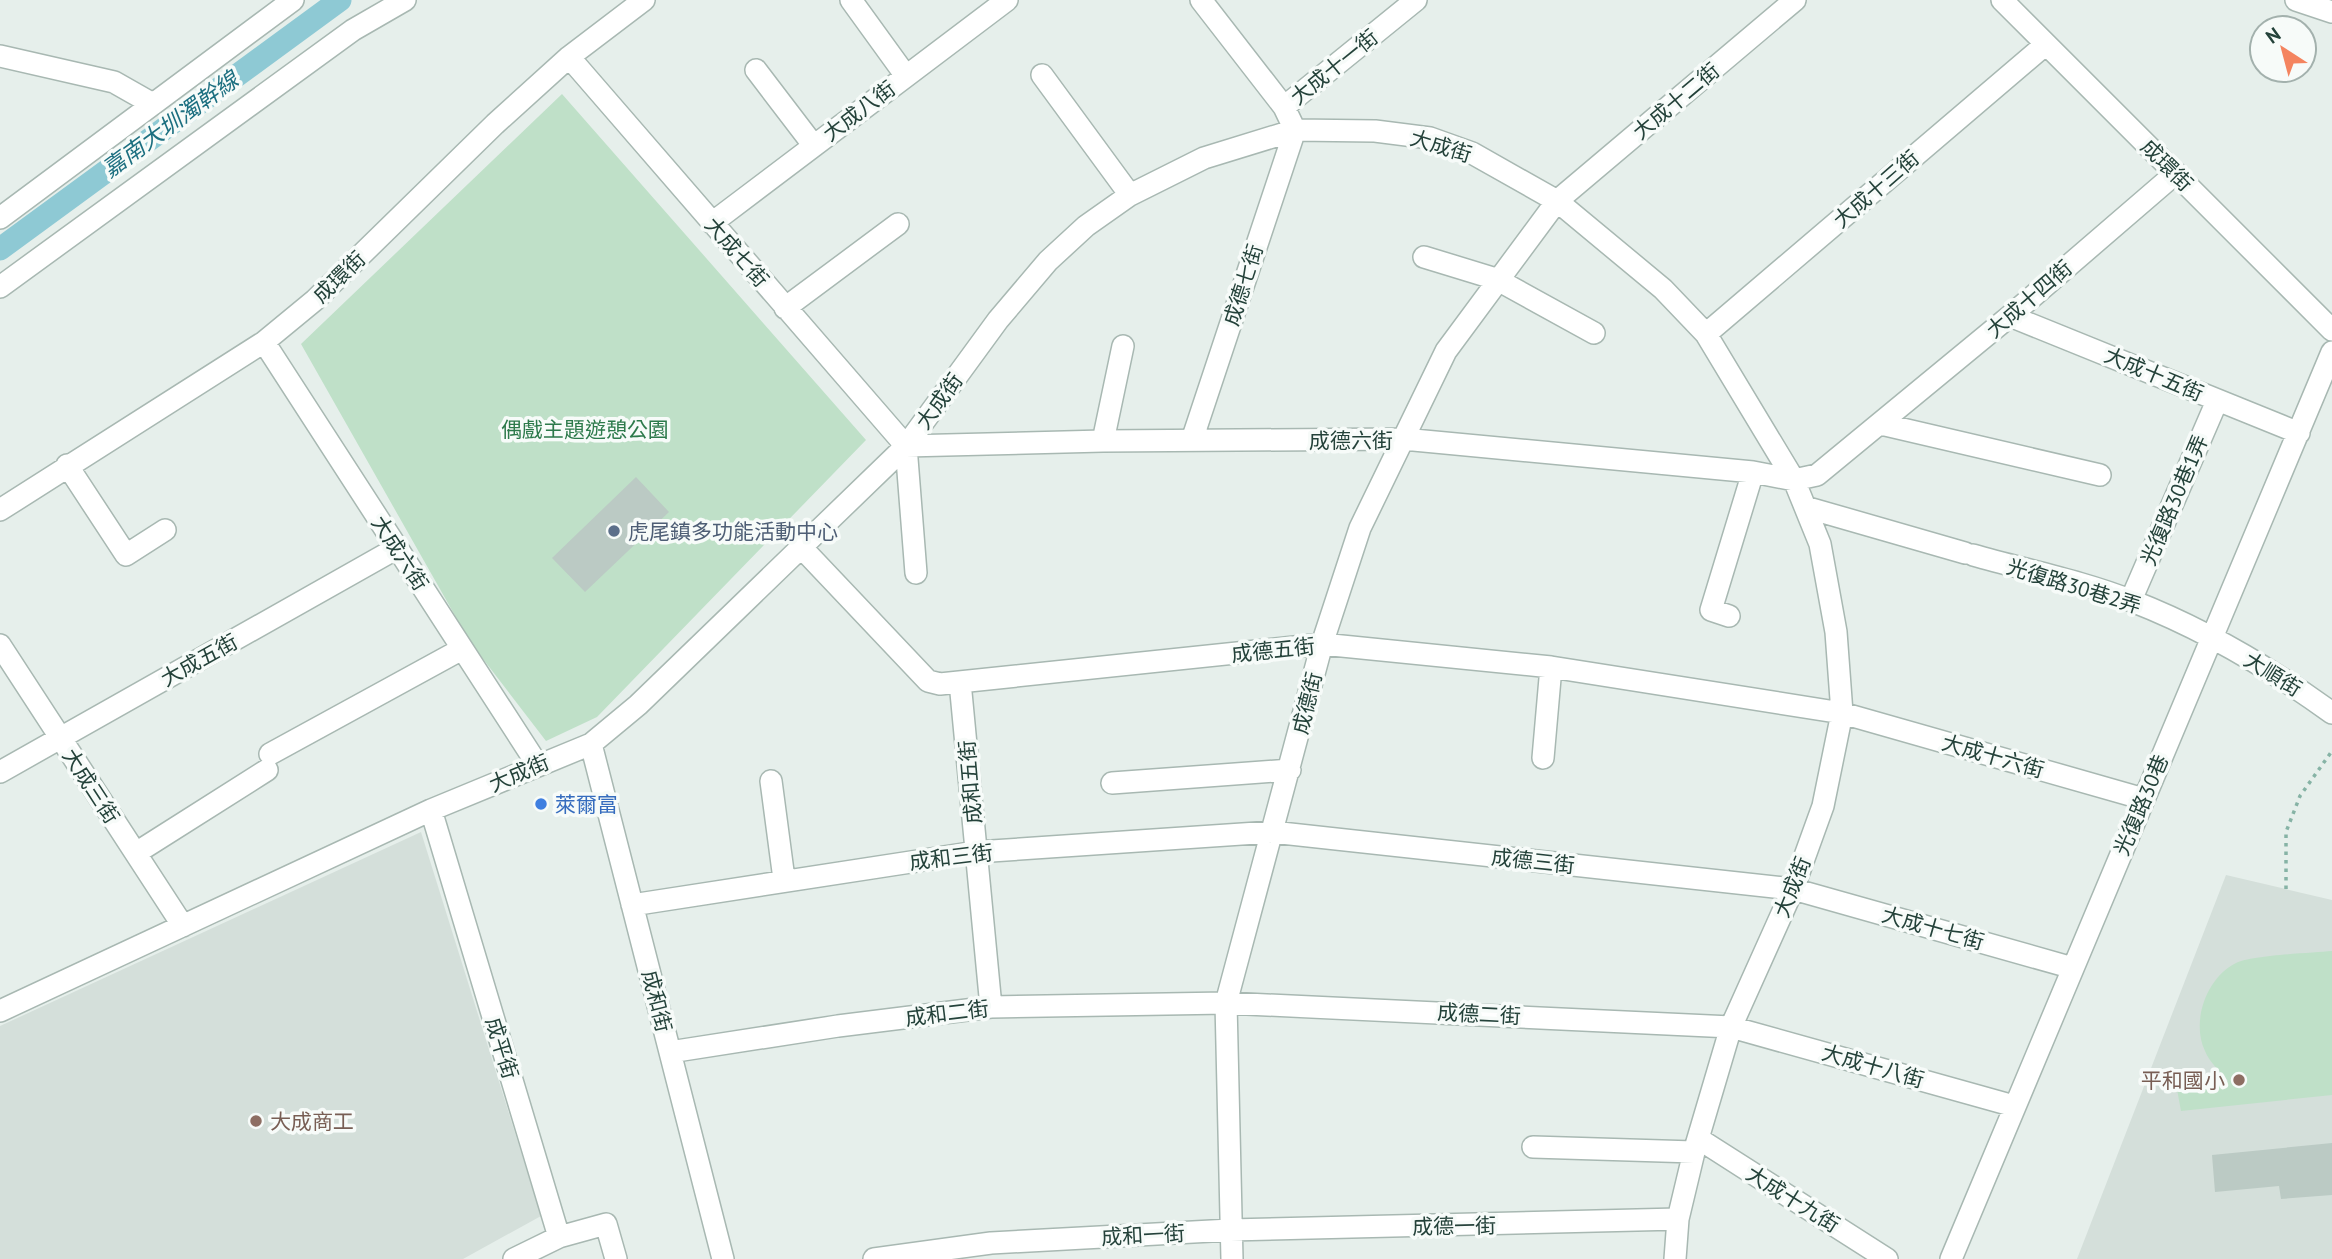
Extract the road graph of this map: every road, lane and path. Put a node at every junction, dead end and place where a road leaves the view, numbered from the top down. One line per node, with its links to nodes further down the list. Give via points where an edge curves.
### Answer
1 (293, 0): 18 (street)
2 (405, 0): 30 (street, via 353,30)
3 (644, 0): 14 (street, 成環街)
4 (851, 0): 17 (street)
5 (1007, 0): 17 (street, 大成八街)
6 (1416, 0): 19 (street, 大成十一街)
7 (1795, 0): 24 (street, 大成十二街)
8 (2002, 0): 12 (street, 成環街)
9 (2296, 0): 11 (street)
10 (1212, 4): 19 (street)
11 (2332, 12)
12 (2046, 44): 22 (street, 成環街); 35 (street, 大成十三街)
13 (0, 55): 18 (street, via 114,82)
14 (569, 57): 26 (street, 大成七街); 36 (street, 成環街, via 315,300)
15 (756, 70): 21 (street)
16 (1042, 75): 23 (street)
17 (906, 76): 21 (street, 大成八街)
18 (151, 103): 25 (street)
19 (1284, 107): 20 (street)
20 (1295, 130): 23 (street, 大成街, via 1204,158); 24 (street, 大成街, via 1374,131 1430,138 1472,153); 44 (street, 成德七街)
21 (814, 146): 26 (street, 大成八街)
22 (2176, 173): 32 (street, 大成十四街); 33 (street, 成環街)
23 (1130, 195): 45 (street, 大成街, via 1048,261 998,320)
24 (1557, 201): 29 (street, 成德街); 35 (street, 大成街, via 1663,289)
25 (0, 218)
26 (712, 223): 31 (street, 大成七街)
27 (898, 224): 31 (street)
28 (1424, 257): 29 (street)
29 (1496, 279): 34 (street); 42 (street, 成德街, via 1446,351)
30 (0, 286)
31 (785, 308): 45 (street, 大成七街)
32 (2010, 316): 39 (street, 大成十五街); 40 (street, 大成十四街)
33 (2332, 330)
34 (1594, 333)
35 (1706, 334): 49 (street, 大成街)
36 (264, 342): 46 (street, 成環街); 54 (street, 大成六街)
37 (1123, 346): 43 (street)
38 (2332, 352): 41 (street, 光復路30巷)
39 (2217, 401): 41 (street, 大成十五街); 56 (street, 光復路30巷1弄)
40 (1881, 424): 48 (street); 49 (street, 大成十四街, via 1817,475)
41 (2299, 433): 58 (street, 光復路30巷)
42 (1403, 439): 44 (street, 成德六街); 47 (street, 成德六街); 59 (street, 成德街, via 1360,528)
43 (1103, 440): 44 (street, 成德六街); 45 (street, 成德六街)
44 (1192, 440)
45 (906, 446): 53 (street, 大成街); 55 (street)
46 (68, 465): 51 (street, 成環街); 52 (street, via 126,555)
47 (1753, 472): 49 (street, 成德六街); 57 (street, via 1711,610)
48 (2100, 475)
49 (1794, 480): 50 (street, 大成街)
50 (1805, 507): 56 (street, 光復路30巷2弄); 64 (street, 大成街, via 1820,544 1836,632)
51 (0, 510)
52 (165, 530)
53 (801, 547): 63 (street, 成德五街, via 928,681); 67 (street, 大成街, via 638,705)
54 (397, 548): 61 (street, 大成六街); 66 (street, 大成五街)
55 (915, 573)
56 (2131, 600): 58 (street, 光復路30巷2弄)
57 (1729, 616)
58 (2213, 637): 65 (street, 大順街, via 2282,676); 75 (street, 光復路30巷)
59 (1322, 644): 62 (street, 成德五街); 63 (street, 成德五街); 71 (street, 成德街)
60 (0, 645): 66 (street, 大成三街)
61 (462, 649): 70 (street, 大成六街); 79 (street, via 268,762)
62 (1551, 667): 64 (street, 成德五街); 69 (street)
63 (960, 682): 78 (street, 成和五街)
64 (1842, 713): 75 (street, 大成十六街); 81 (street, 大成街, via 1823,806)
65 (2332, 713)
66 (60, 738): 72 (street, 大成五街); 79 (street, 大成三街)
67 (591, 744): 70 (street, 大成街); 83 (street, 成和街)
68 (2332, 751): 82 (path, via 2300,796 2286,832)
69 (1543, 758)
70 (537, 764): 76 (street, 大成街)
71 (1290, 771): 74 (street); 77 (street, 成德街)
72 (0, 772)
73 (771, 780): 80 (street)
74 (1112, 783)
75 (2144, 799): 85 (street, 光復路30巷)
76 (431, 810): 84 (street, 大成街); 96 (street, 成平街)
77 (1272, 832): 78 (street, 成和三街); 81 (street, 成德三街); 86 (street, 成德街)
78 (976, 852): 80 (street, 成和三街); 87 (street, 成和五街)
79 (136, 853): 84 (street, 大成三街)
80 (784, 879): 83 (street, 成和三街)
81 (1793, 889): 85 (street, 大成十七街); 89 (street, 大成街)
82 (2286, 889)
83 (632, 905): 90 (street, 成和街)
84 (183, 926): 88 (street, 大成街)
85 (2073, 968): 91 (street, 光復路30巷)
86 (1226, 1003): 87 (street, 成和二街); 89 (street, 成德二街); 95 (street, 成德街)
87 (991, 1007): 90 (street, 成和二街)
88 (0, 1012)
89 (1731, 1027): 91 (street, 大成十八街); 92 (street, 大成街)
90 (670, 1052): 100 (street, 成和街)
91 (2014, 1106): 105 (street, 光復路30巷)
92 (1696, 1146): 93 (street); 94 (street, 大成街); 104 (street, 大成十九街)
93 (1533, 1147)
94 (1678, 1219): 95 (street, 成德一街); 103 (street, 大成街)
95 (1230, 1230): 97 (street, 成和一街); 102 (street, 成德街)
96 (559, 1237): 98 (street); 99 (street, via 606,1224)
97 (1057, 1249): 101 (street, 成和一街, via 979,1245)
98 (514, 1259)
99 (616, 1259)
100 (723, 1259)
101 (874, 1259)
102 (1231, 1259)
103 (1675, 1259)
104 (1887, 1259)
105 (1951, 1259)

